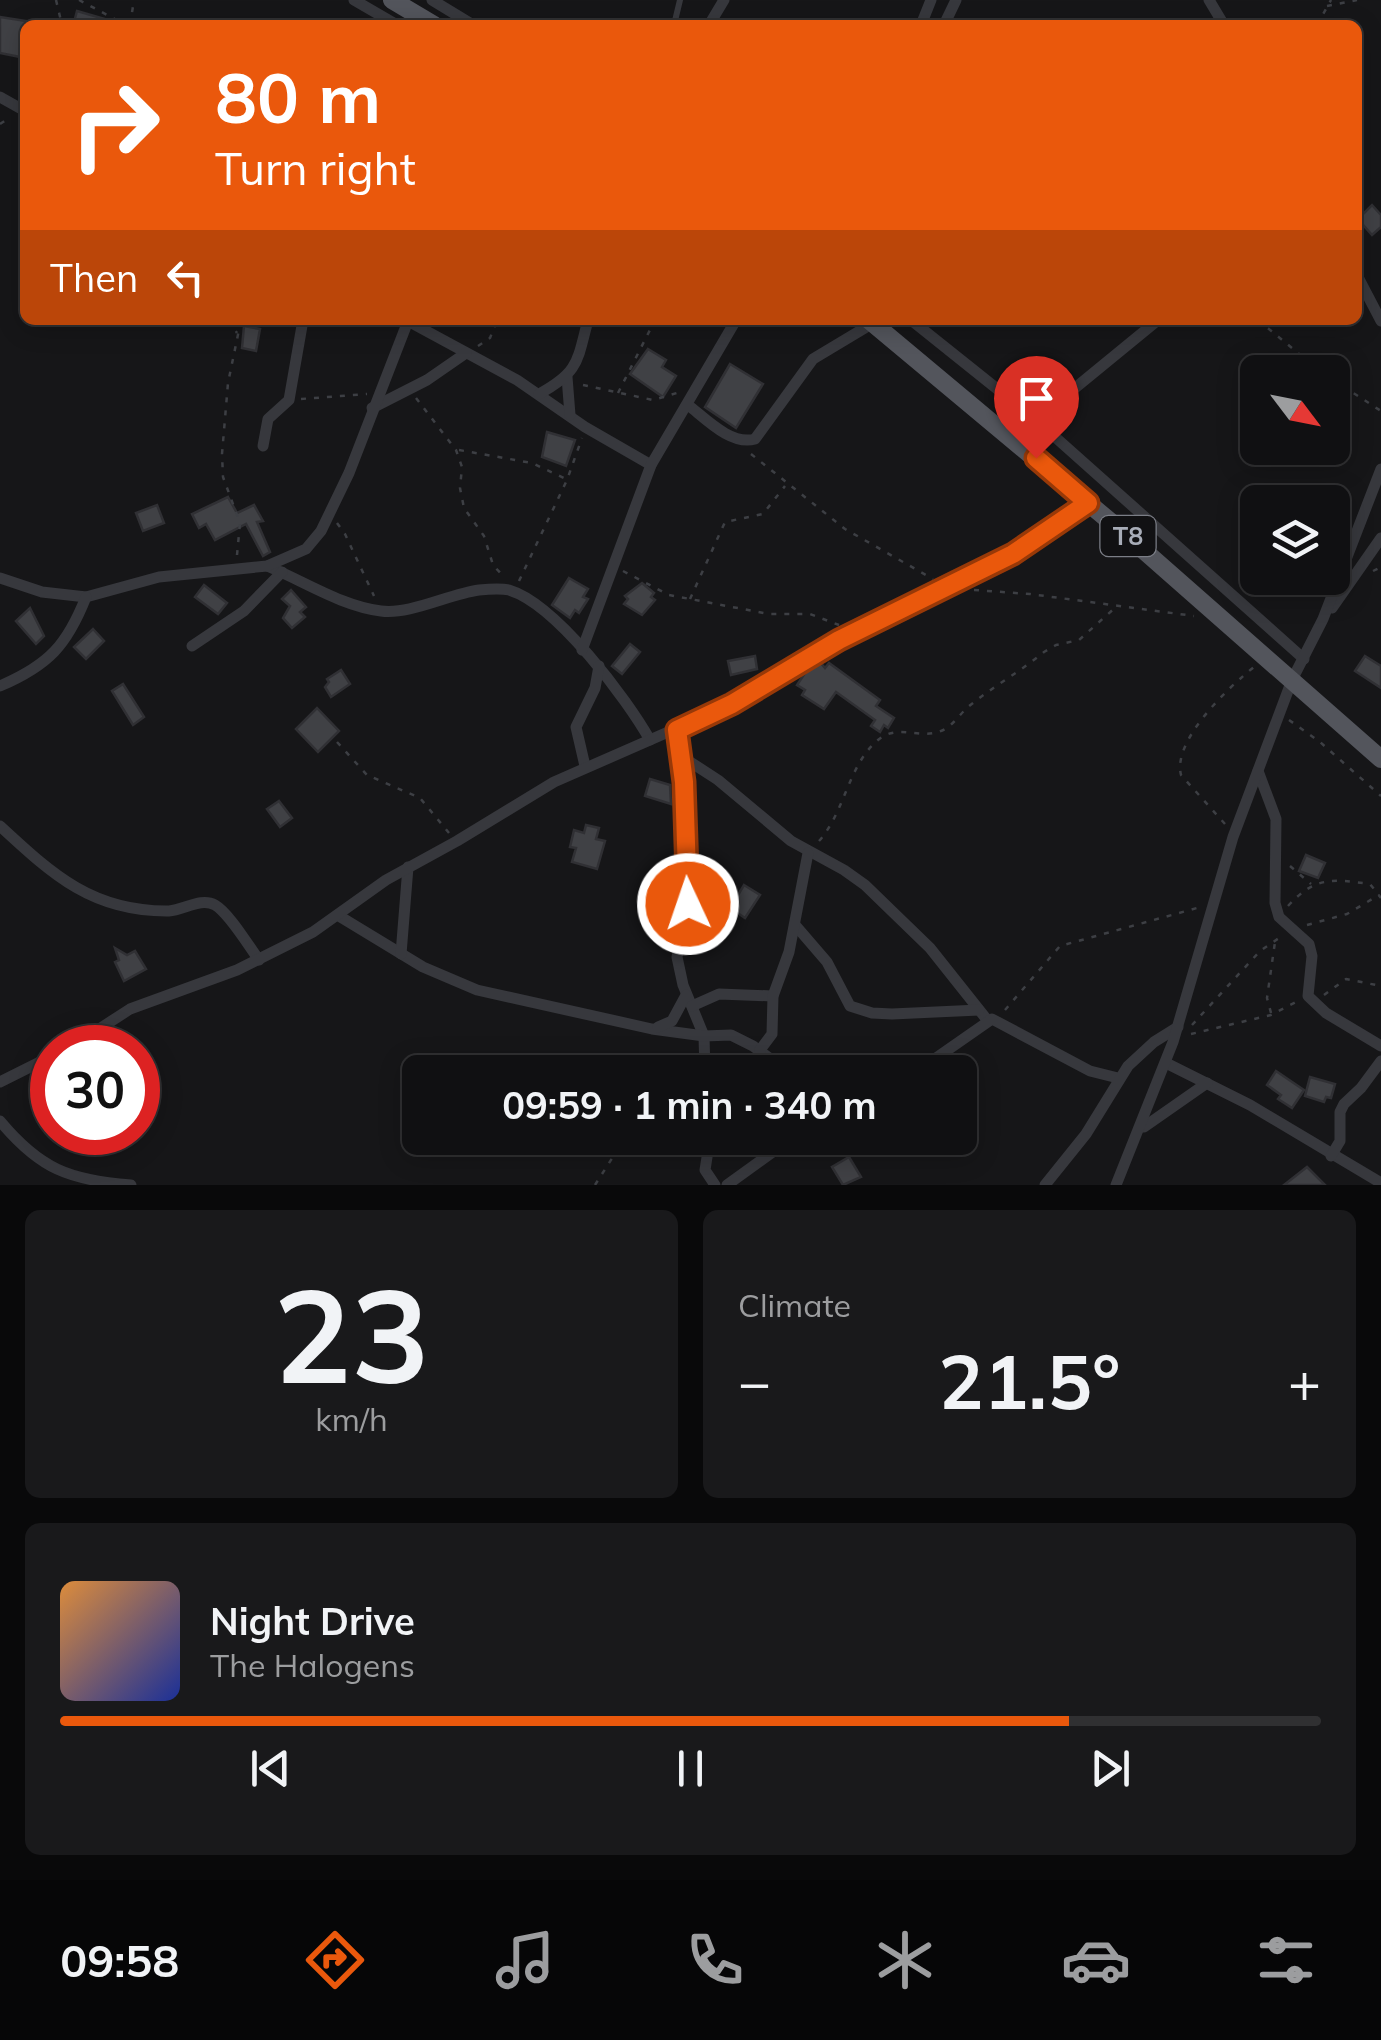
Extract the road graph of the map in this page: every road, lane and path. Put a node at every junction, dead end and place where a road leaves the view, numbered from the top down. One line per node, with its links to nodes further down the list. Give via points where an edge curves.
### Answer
1 (79, 0): 8 (path)
2 (354, 0): 9 (street)
3 (392, 0): 10 (main road)
4 (432, 0): 11 (street)
5 (1331, 0): 7 (path)
6 (1358, 0): 7 (path)
7 (1327, 6): 12 (path)
8 (118, 20)
9 (388, 20)
10 (426, 20)
11 (464, 20)
12 (1320, 20)
13 (1362, 284): 14 (street)
14 (1381, 320)
15 (232, 325): 29 (path)
16 (241, 325): 29 (path)
17 (302, 325): 39 (street)
18 (405, 325): 38 (street)
19 (414, 325): 30 (street)
20 (494, 325): 30 (path, via 490,338)
21 (587, 325): 32 (street)
22 (652, 325): 36 (path)
23 (733, 325): 40 (street)
24 (865, 325): 46 (street, via 813,359 754,439)
25 (876, 325): 53 (main road, T8)
26 (917, 325): 44 (street)
27 (1152, 325): 44 (street)
28 (1264, 325): 31 (path)
29 (238, 334): 58 (path, via 222,454 222,477 240,524)
30 (466, 353): 33 (street); 37 (street)
31 (1300, 355)
32 (568, 380): 36 (path); 37 (street); 43 (street)
33 (409, 388): 41 (street); 48 (path)
34 (1350, 391): 42 (path)
35 (679, 392): 36 (path, via 653,400)
36 (618, 393)
37 (539, 394): 43 (street)
38 (378, 395): 39 (path); 41 (street)
39 (289, 400): 47 (street, via 268,419)
40 (688, 404): 46 (street); 49 (street)
41 (372, 408): 54 (street)
42 (1381, 411)
43 (570, 415): 45 (street)
44 (1036, 420): 74 (street)
45 (586, 427): 49 (street); 51 (path)
46 (734, 438): 52 (path)
47 (263, 446)
48 (456, 450): 51 (path, via 532,463); 62 (path, via 464,508 484,536 493,565)
49 (650, 465): 57 (street)
50 (1381, 469): 68 (street)
51 (567, 480): 62 (path)
52 (786, 484): 61 (path, via 845,529); 65 (path, via 763,514 725,522)
53 (1088, 503): 61 (street); 69 (main road, T8)
54 (329, 514): 56 (street, via 306,549); 67 (path, via 346,534)
55 (1381, 538): 68 (street)
56 (266, 566): 58 (street); 59 (street)
57 (613, 566): 65 (path, via 654,590); 72 (street)
58 (234, 572): 64 (street, via 159,577)
59 (282, 572): 67 (street); 71 (street, via 244,611)
60 (0, 578): 64 (street)
61 (947, 588): 70 (street)
62 (515, 590): 67 (street, via 458,593); 72 (street)
63 (972, 590): 66 (path)
64 (86, 597): 77 (street, via 69,638)
65 (690, 599): 70 (path, via 769,614 810,614)
66 (1118, 606): 69 (path); 90 (path, via 1080,640 1056,645 988,691 944,730 899,730 876,741 831,826)
67 (381, 611)
68 (1323, 619): 74 (street)
69 (1226, 620): 73 (main road, T8)
70 (854, 632): 79 (street)
71 (192, 646)
72 (582, 650): 75 (street)
73 (1267, 656): 76 (main road, T8); 88 (path, via 1214,706 1179,767)
74 (1304, 659): 76 (street)
75 (598, 665): 80 (street); 84 (street, via 576,727)
76 (1292, 680): 78 (street); 82 (main road, T8)
77 (0, 686)
78 (1280, 713): 85 (street); 86 (path)
79 (677, 730): 80 (street); 83 (street)
80 (650, 740): 84 (street)
81 (337, 742): 89 (path, via 367,775 420,798)
82 (1376, 747)
83 (681, 756): 90 (street); 105 (street, via 690,892 677,957)
84 (586, 766): 89 (street)
85 (1258, 772): 88 (street); 91 (street, via 1276,819)
86 (1381, 796)
87 (0, 826): 102 (street, via 56,877 102,900 167,911 207,902 218,906)
88 (1233, 838): 95 (street)
89 (457, 841): 92 (street)
90 (808, 852): 98 (street); 107 (street, via 880,900 930,948)
91 (1276, 852): 93 (path); 97 (street)
92 (408, 867): 96 (street); 101 (street)
93 (1312, 884): 94 (path, via 1370,884); 97 (path)
94 (1380, 897): 99 (path)
95 (1213, 903): 109 (path, via 1060,946); 111 (street)
96 (339, 916): 101 (street); 102 (street)
97 (1280, 917): 99 (street)
98 (796, 926): 104 (street); 107 (street, via 850,1006 892,1014)
99 (1293, 930): 100 (path); 106 (street, via 1312,956)
100 (1276, 939): 108 (path, via 1267,998); 108 (path, via 1180,1036)
101 (400, 954): 112 (street, via 477,990)
102 (259, 960): 110 (street)
103 (1381, 986): 106 (path, via 1346,978)
104 (773, 996): 105 (street); 115 (street, via 772,1034)
105 (689, 1000): 112 (street, via 672,1021); 113 (street)
106 (1311, 1000): 108 (path); 114 (street)
107 (978, 1010): 109 (street)
108 (1272, 1014)
109 (992, 1020): 118 (street); 122 (street, via 1090,1071)
110 (106, 1025)
111 (1178, 1027): 120 (street); 122 (street)
112 (652, 1029): 113 (street)
113 (704, 1036): 115 (street, via 731,1035); 116 (street)
114 (1381, 1046)
115 (760, 1050): 117 (street)
116 (705, 1055)
117 (766, 1055)
118 (944, 1055)
119 (1381, 1061): 130 (street, via 1344,1104 1340,1141)
120 (1166, 1063): 124 (street); 126 (street)
121 (30, 1067): 123 (street)
122 (1118, 1078): 136 (street, via 1105,1108)
123 (0, 1082)
124 (1208, 1082): 126 (street); 130 (street)
125 (0, 1121): 132 (street, via 50,1168)
126 (1140, 1129): 137 (street)
127 (614, 1155): 133 (path)
128 (707, 1155): 134 (street, via 705,1170)
129 (768, 1155): 135 (street)
130 (1331, 1156): 131 (street)
131 (1381, 1183)
132 (130, 1185)
133 (594, 1185)
134 (714, 1185)
135 (727, 1185)
136 (1045, 1185)
137 (1116, 1185)

